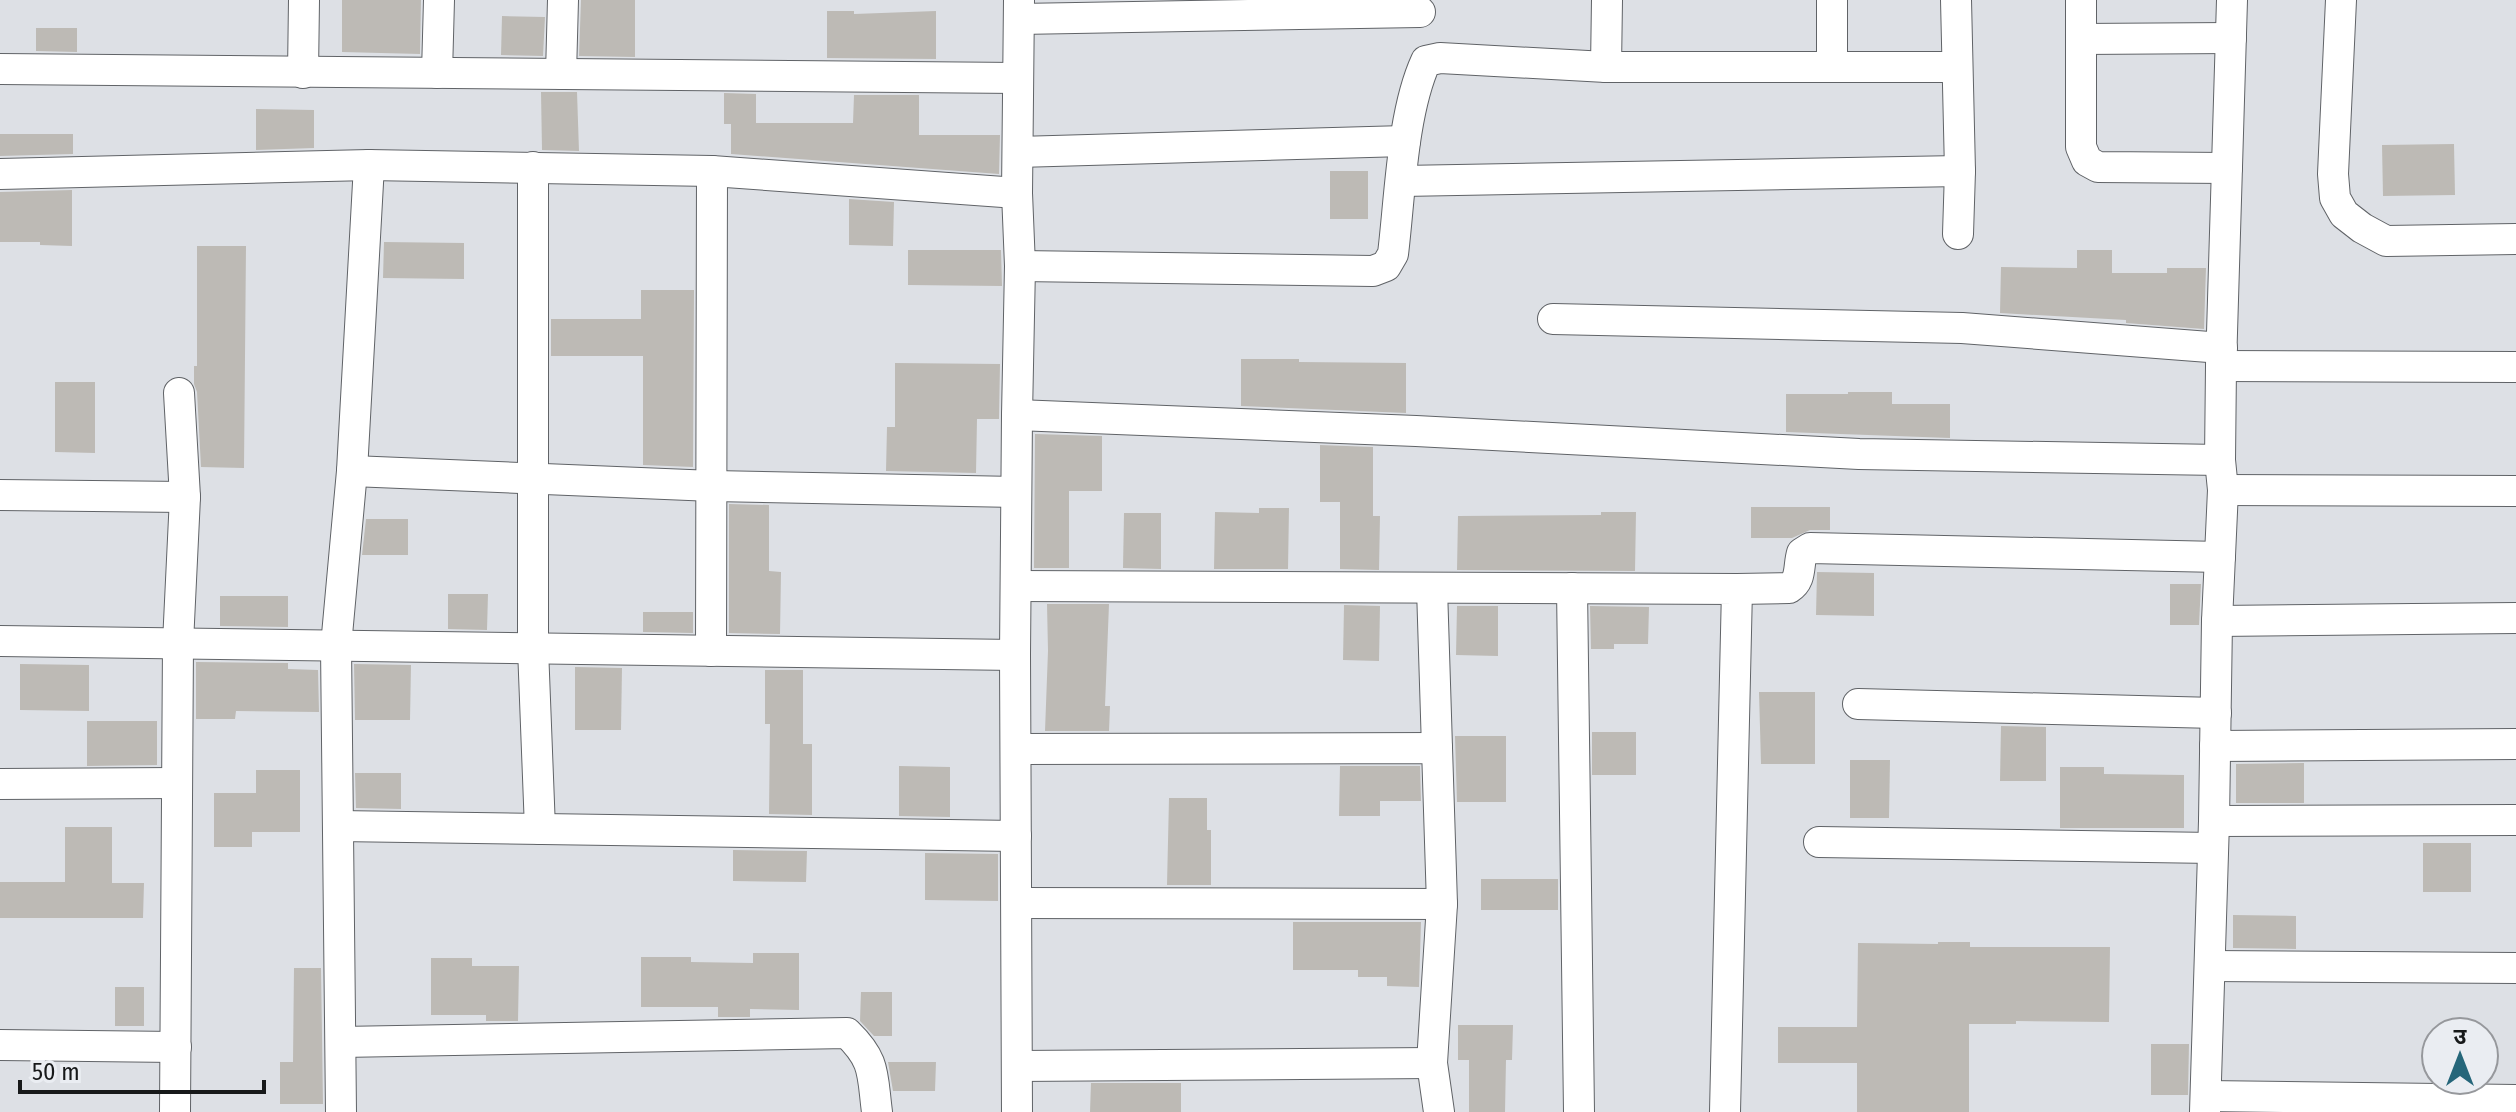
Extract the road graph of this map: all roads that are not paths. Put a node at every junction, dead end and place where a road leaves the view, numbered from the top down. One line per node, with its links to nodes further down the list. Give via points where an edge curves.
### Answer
1 (304, 0): 18 (street)
2 (439, 0): 19 (street)
3 (563, 0): 20 (street)
4 (1607, 0): 14 (street)
5 (1832, 0): 15 (street)
6 (1956, 0): 16 (street)
7 (2081, 0): 13 (street)
8 (2232, 0): 12 (street)
9 (2341, 0): 33 (street, via 2333,174 2335,198 2344,214 2386,241)
10 (1019, 9): 11 (street); 21 (street)
11 (1420, 12)
12 (2231, 38): 13 (street); 26 (street)
13 (2081, 39): 26 (street, via 2081,147 2087,161 2098,167)
14 (1606, 67): 15 (street); 22 (street, via 1426,61)
15 (1832, 67): 16 (street)
16 (1957, 67): 28 (street)
17 (0, 69): 18 (street)
18 (303, 73): 19 (street)
19 (437, 73): 20 (street)
20 (561, 74): 21 (street)
21 (1018, 78): 23 (street)
22 (1405, 141): 23 (street); 30 (street)
23 (1018, 152): 31 (street)
24 (369, 165): 25 (street); 29 (street); 41 (street)
25 (533, 167): 27 (street); 42 (street)
26 (2227, 168): 36 (street)
27 (712, 171): 31 (street); 43 (street)
28 (1960, 171): 30 (street); 32 (street)
29 (0, 174)
30 (1402, 181): 34 (street, via 1393,254 1386,266 1373,271)
31 (1017, 193): 34 (street)
32 (1958, 234)
33 (2516, 239)
34 (1020, 266): 39 (street)
35 (1553, 319): 36 (street, via 1962,328)
36 (2221, 357): 37 (street); 40 (street)
37 (2516, 367)
38 (179, 393): 48 (street)
39 (1017, 415): 40 (street, via 1859,454); 46 (street)
40 (2220, 460): 44 (street)
41 (352, 471): 42 (street); 58 (street)
42 (531, 477): 43 (street); 59 (street)
43 (713, 486): 46 (street); 60 (street)
44 (2223, 490): 45 (street); 49 (street)
45 (2516, 491)
46 (1016, 492): 50 (street)
47 (0, 495): 48 (street)
48 (185, 497): 57 (street)
49 (2220, 557): 53 (street, via 1810,548 1802,553 1796,584 1789,588); 55 (street)
50 (1016, 586): 51 (street); 61 (street)
51 (1432, 588): 52 (street); 66 (street)
52 (1572, 588): 53 (street); 92 (street)
53 (1737, 589): 93 (street)
54 (2516, 618): 55 (street)
55 (2217, 621): 63 (street)
56 (0, 641): 57 (street)
57 (178, 643): 58 (street); 68 (street)
58 (336, 646): 59 (street); 71 (street)
59 (533, 648): 60 (street); 72 (street)
60 (711, 651): 61 (street)
61 (1015, 655): 67 (street)
62 (1858, 704): 63 (street)
63 (2216, 713): 65 (street)
64 (2516, 744): 65 (street)
65 (2215, 746): 73 (street)
66 (1437, 748): 67 (street); 77 (street)
67 (1016, 749): 74 (street)
68 (177, 783): 69 (street); 82 (street)
69 (0, 784)
70 (2516, 820): 73 (street)
71 (338, 826): 72 (street); 80 (street)
72 (540, 829): 74 (street)
73 (2214, 834): 75 (street); 78 (street)
74 (1016, 836): 76 (street)
75 (1819, 842)
76 (1017, 903): 77 (street); 84 (street)
77 (1442, 904): 83 (street)
78 (2210, 966): 79 (street); 86 (street)
79 (2516, 968)
80 (341, 1042): 88 (street); 89 (street, via 847,1033 865,1050)
81 (0, 1045): 82 (street)
82 (176, 1047): 87 (street)
83 (1432, 1063): 84 (street); 91 (street)
84 (1017, 1066): 90 (street)
85 (2516, 1100): 86 (street)
86 (2206, 1104)
87 (175, 1112)
88 (341, 1112)
89 (877, 1112)
90 (1017, 1112)
91 (1439, 1112)
92 (1579, 1112)
93 (1725, 1112)

